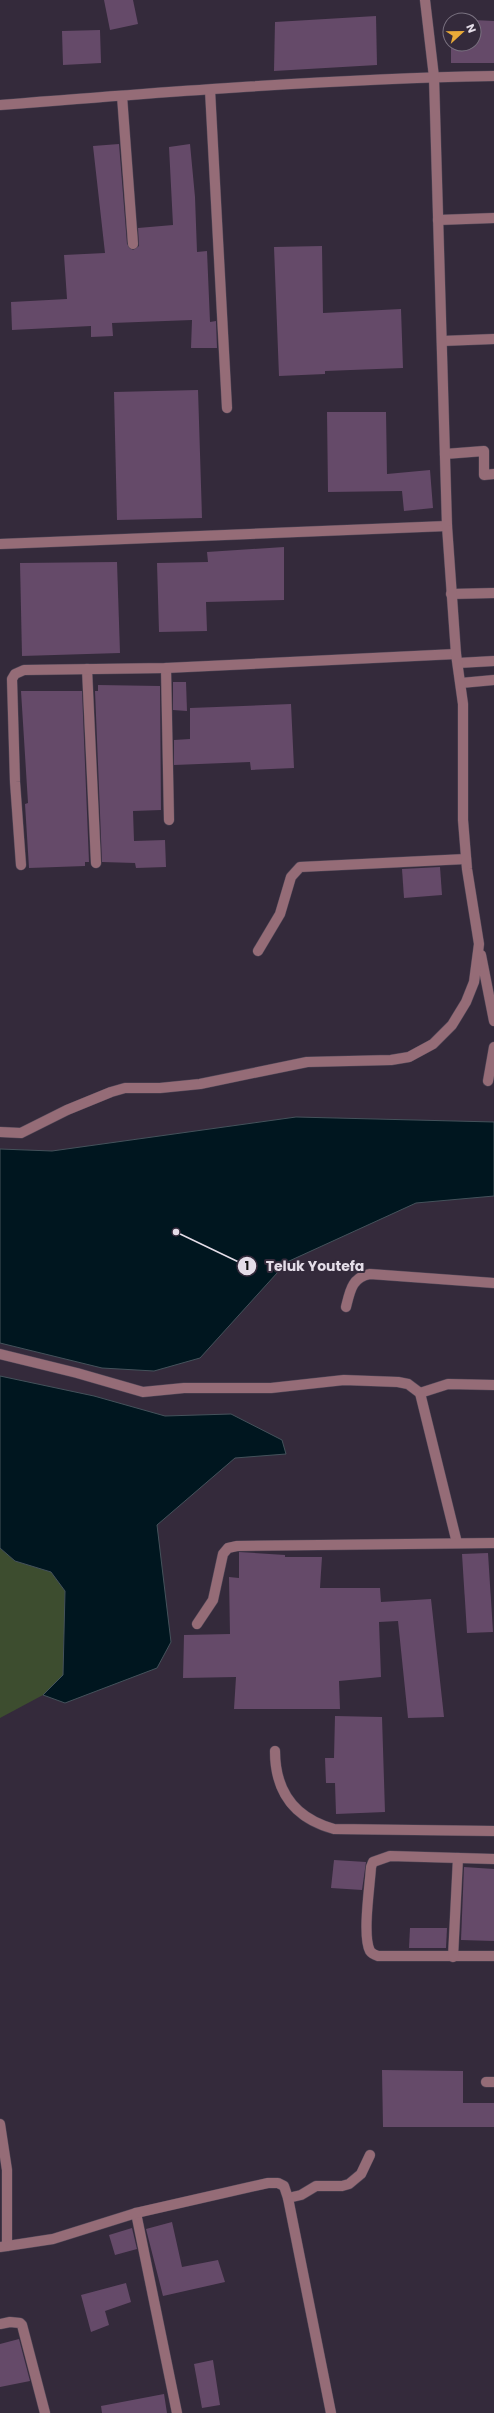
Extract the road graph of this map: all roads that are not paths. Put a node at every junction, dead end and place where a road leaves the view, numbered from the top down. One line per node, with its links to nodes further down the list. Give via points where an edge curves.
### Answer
1 (425, 0): 3 (street)
2 (494, 76): 3 (street)
3 (434, 77): 4 (street); 8 (street)
4 (210, 90): 5 (street); 12 (street)
5 (122, 96): 6 (street); 9 (street)
6 (0, 105)
7 (494, 218): 8 (street)
8 (438, 220): 11 (street)
9 (133, 244)
10 (494, 339): 11 (street)
11 (442, 341): 13 (street)
12 (227, 408)
13 (444, 454): 14 (street, via 484,451 484,475); 15 (street)
14 (494, 474)
15 (446, 526): 16 (street); 18 (street)
16 (0, 544)
17 (494, 593): 18 (street)
18 (451, 594): 19 (street)
19 (457, 659): 20 (street); 21 (street); 24 (street)
20 (494, 661)
21 (166, 668): 22 (street); 25 (street)
22 (87, 669): 27 (street); 28 (street, via 24,670 15,674 12,679)
23 (494, 680): 24 (street)
24 (462, 683): 26 (street)
25 (169, 820)
26 (466, 859): 29 (street); 30 (street, via 300,867 291,877 280,914)
27 (96, 863)
28 (21, 865)
29 (479, 944): 31 (street); 34 (street, via 474,982 452,1025 433,1044 409,1057 391,1060 307,1062 200,1084 125,1088 67,1110 21,1133)
30 (258, 951)
31 (494, 1019)
32 (494, 1047): 33 (street)
33 (488, 1082)
34 (0, 1132)
35 (494, 1283): 36 (street, via 363,1275 354,1282)
36 (346, 1307)
37 (0, 1354): 39 (street, via 143,1392 184,1388 271,1388 344,1380 398,1382 408,1384)
38 (494, 1385): 39 (street, via 448,1384)
39 (420, 1393): 41 (street)
40 (494, 1542): 41 (street)
41 (457, 1543): 42 (street, via 228,1548 223,1554 213,1600)
42 (197, 1624)
43 (274, 1751): 44 (street, via 275,1771 281,1789 294,1807 324,1826 334,1829)
44 (494, 1831)
45 (458, 1858): 46 (street); 48 (street); 48 (street, via 390,1856 373,1862 367,1918 369,1947 371,1952 378,1956)
46 (494, 1858)
47 (494, 1956): 48 (street)
48 (453, 1957)
49 (0, 2124): 53 (street, via 7,2170)
50 (370, 2155): 51 (street, via 361,2174 349,2184 316,2186 301,2195)
51 (288, 2198): 52 (street, via 284,2186 268,2183); 57 (street)
52 (136, 2213): 53 (street, via 53,2239); 56 (street)
53 (3, 2246)
54 (0, 2324): 55 (street, via 10,2322 22,2325)
55 (45, 2413)
56 (177, 2413)
57 (331, 2413)

